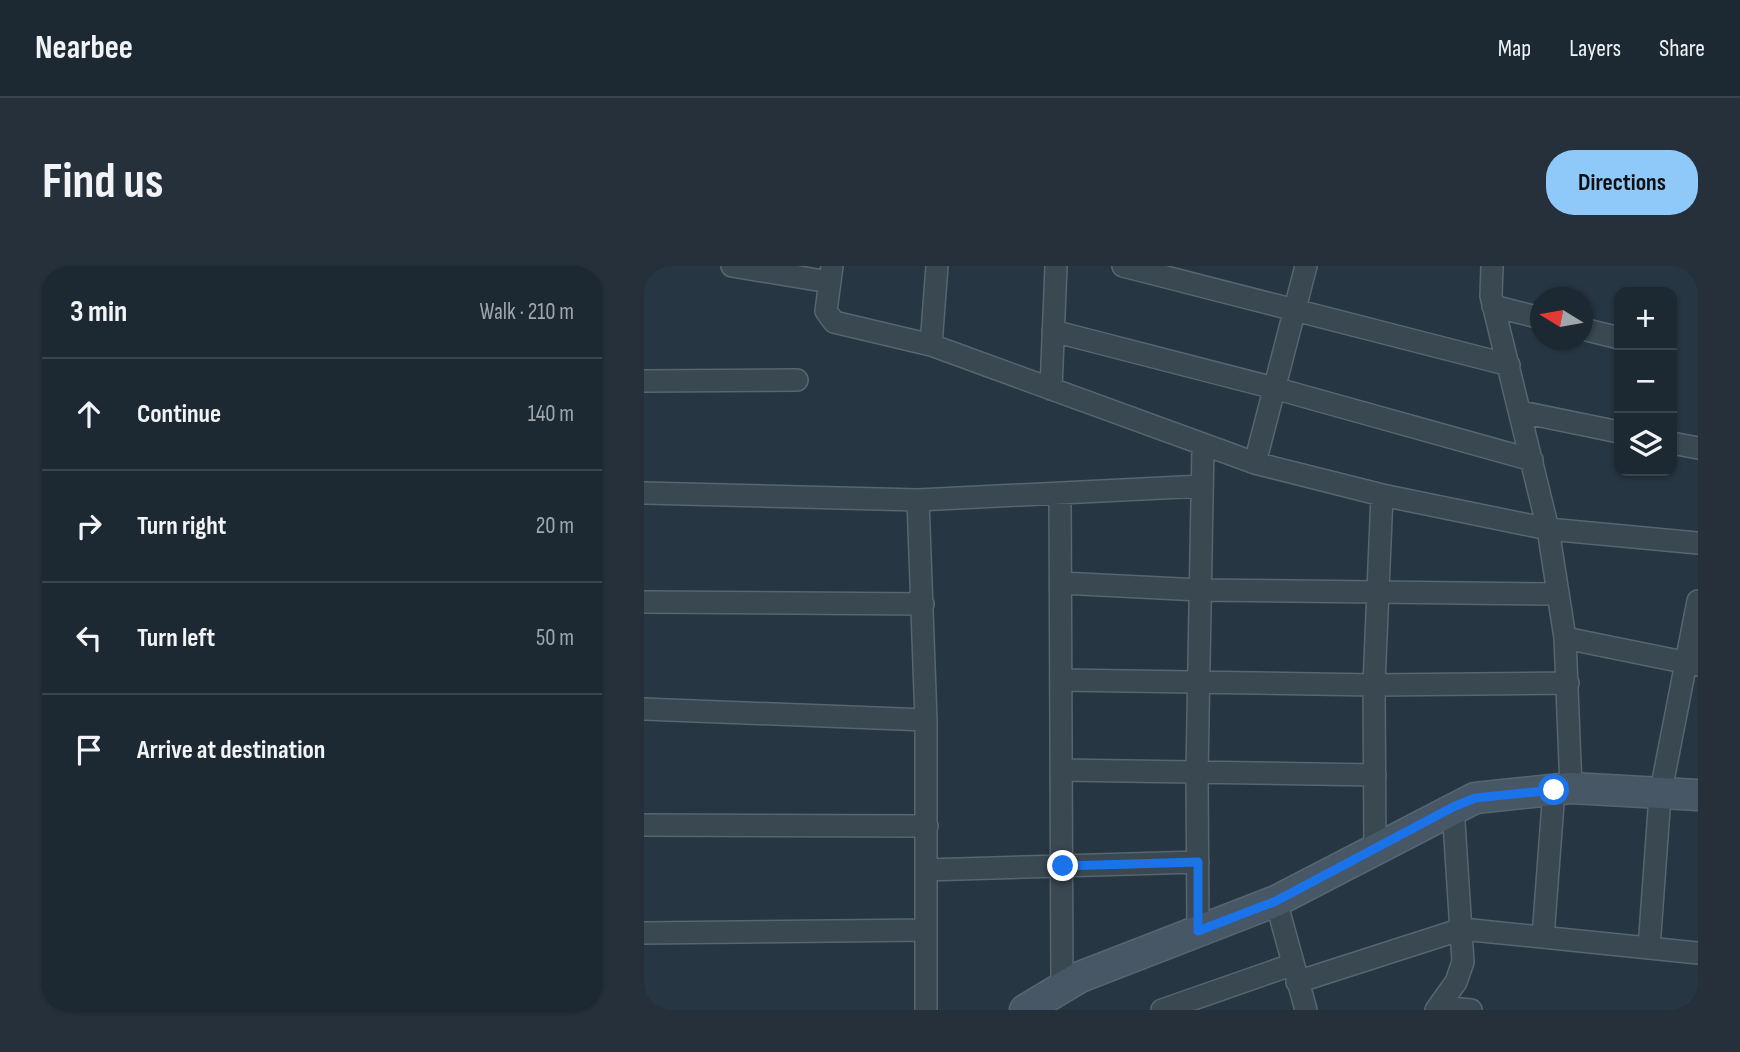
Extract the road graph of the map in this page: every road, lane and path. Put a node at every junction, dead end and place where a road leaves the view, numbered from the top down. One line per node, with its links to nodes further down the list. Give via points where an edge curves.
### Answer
1 (732, 266): 7 (street)
2 (937, 266): 15 (street)
3 (1056, 266): 12 (street)
4 (1123, 266): 10 (street)
5 (1306, 266): 10 (street)
6 (1490, 266): 9 (street)
7 (781, 270): 8 (street)
8 (831, 274): 15 (street, via 826,311 834,322)
9 (1493, 306): 11 (street); 16 (street)
10 (1293, 312): 16 (street); 19 (street)
11 (1530, 315)
12 (1053, 331): 19 (street); 20 (street)
13 (1593, 331): 14 (street)
14 (1614, 337)
15 (931, 345): 20 (street)
16 (1509, 365): 21 (street)
17 (797, 380): 18 (street)
18 (644, 381)
19 (1274, 388): 26 (street); 27 (street)
20 (1051, 389): 24 (street)
21 (1521, 412): 22 (street); 26 (street)
22 (1614, 431)
23 (1677, 444): 25 (street)
24 (1203, 445): 27 (street); 28 (street)
25 (1698, 448)
26 (1532, 460): 33 (street)
27 (1255, 463): 31 (street)
28 (1202, 486): 30 (street); 36 (street)
29 (644, 493): 32 (street)
30 (1060, 494): 32 (street); 35 (street)
31 (1382, 495): 33 (street); 37 (street)
32 (918, 500): 41 (street)
33 (1548, 529): 34 (street); 38 (street)
34 (1698, 543)
35 (1061, 583): 36 (street); 44 (street)
36 (1200, 590): 37 (street); 45 (street)
37 (1378, 592): 38 (street); 47 (street)
38 (1558, 594): 42 (street)
39 (1698, 601): 43 (street)
40 (644, 602): 41 (street)
41 (923, 604): 49 (street)
42 (1565, 638): 43 (street); 46 (street)
43 (1692, 663): 55 (street)
44 (1062, 680): 45 (street); 50 (street)
45 (1200, 683): 47 (street); 51 (street)
46 (1568, 683): 47 (street); 53 (street)
47 (1374, 685): 52 (street)
48 (644, 709): 49 (street)
49 (926, 720): 58 (street)
50 (1062, 770): 51 (street); 61 (street)
51 (1197, 772): 52 (street); 60 (street)
52 (1375, 775): 59 (street)
53 (1562, 789): 55 (street); 56 (street, via 1475,798); 68 (street)
54 (1698, 795): 55 (street)
55 (1660, 796): 69 (street)
56 (1453, 807): 59 (street); 64 (street)
57 (644, 825): 58 (street)
58 (927, 826): 62 (street)
59 (1375, 851): 63 (street)
60 (1198, 862): 61 (street); 66 (street)
61 (1063, 866): 62 (street); 72 (street)
62 (926, 870): 65 (street)
63 (1276, 901): 66 (street); 71 (street)
64 (1462, 929): 68 (street); 71 (street); 73 (street, via 1463,962)
65 (926, 930): 67 (street); 74 (street)
66 (1198, 931): 72 (street, via 1080,977)
67 (644, 933)
68 (1543, 937): 69 (street)
69 (1649, 948): 70 (street)
70 (1698, 953)
71 (1294, 974): 75 (street); 76 (street)
72 (1044, 1001)
73 (1438, 1009): 77 (street)
74 (926, 1010)
75 (1162, 1010)
76 (1306, 1010)
77 (1471, 1010)

